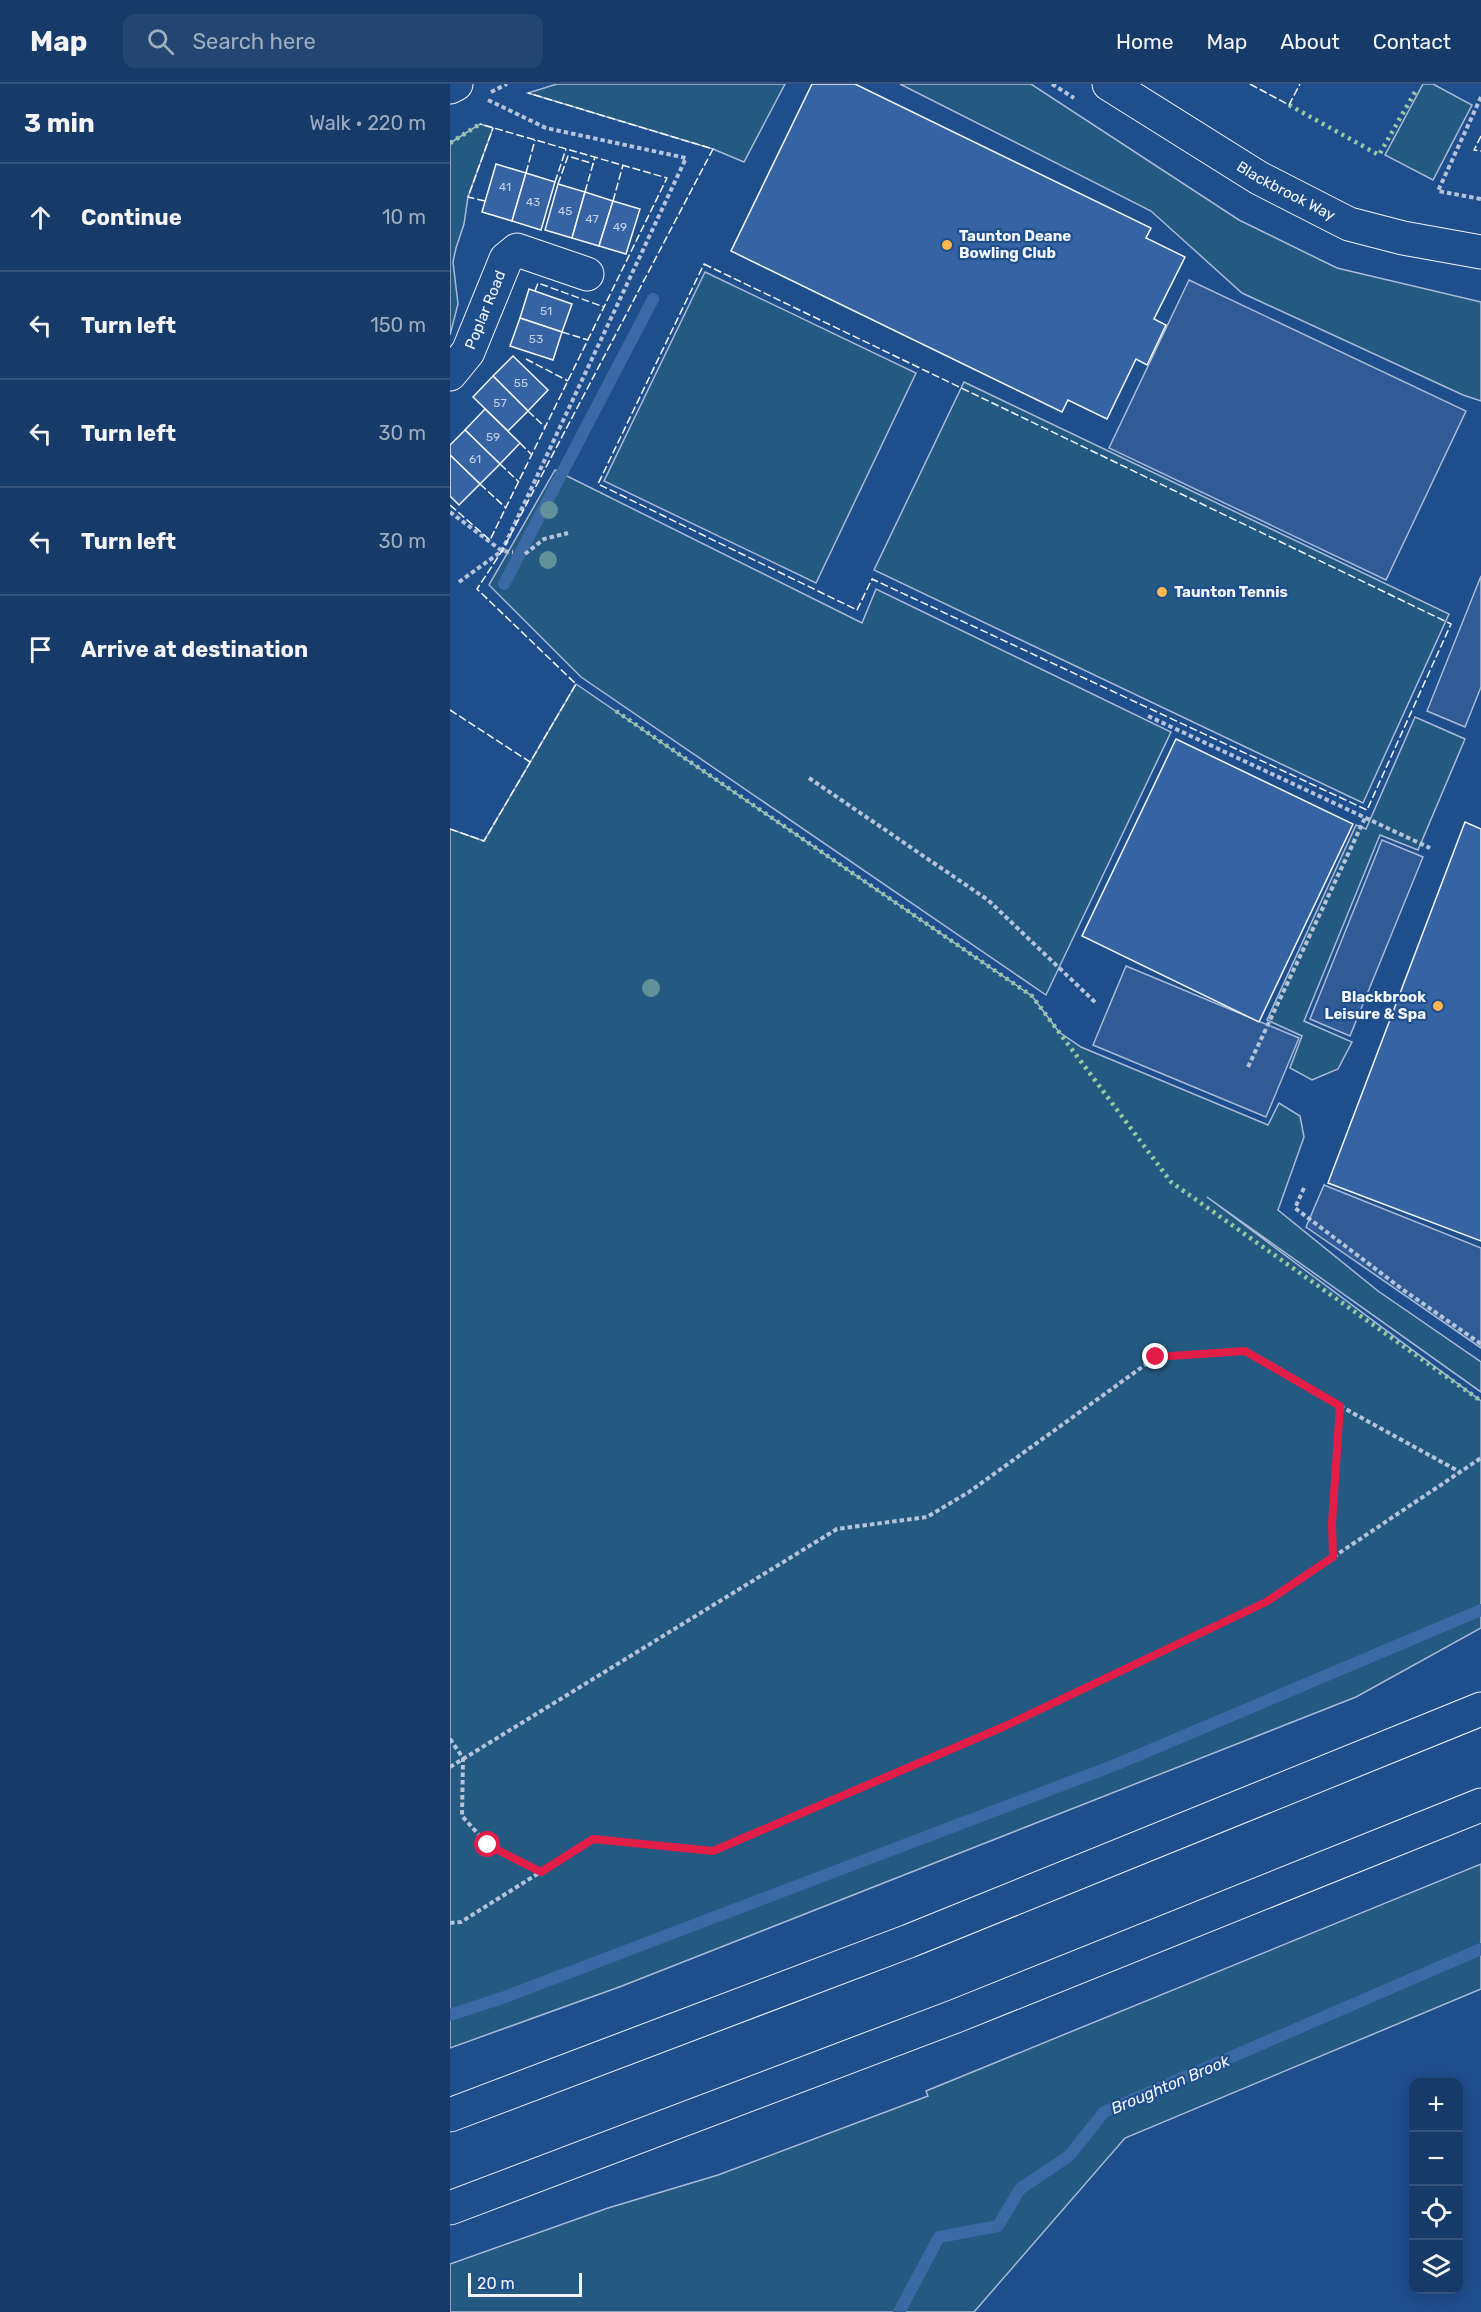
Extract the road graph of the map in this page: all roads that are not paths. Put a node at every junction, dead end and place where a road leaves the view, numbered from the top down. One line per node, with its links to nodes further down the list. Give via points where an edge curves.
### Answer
1 (456, 84): 3 (main road)
2 (1109, 84): 4 (main road, Blackbrook Way, via 1259,178 1349,224)
3 (450, 87)
4 (1481, 252)
5 (588, 274): 6 (main road, Poplar Road, via 517,250 506,259 468,352)
6 (450, 374)
7 (1481, 1709): 9 (main road, via 909,1941)
8 (1481, 1805): 10 (main road, via 956,2016)
9 (450, 2115)
10 (450, 2208)

